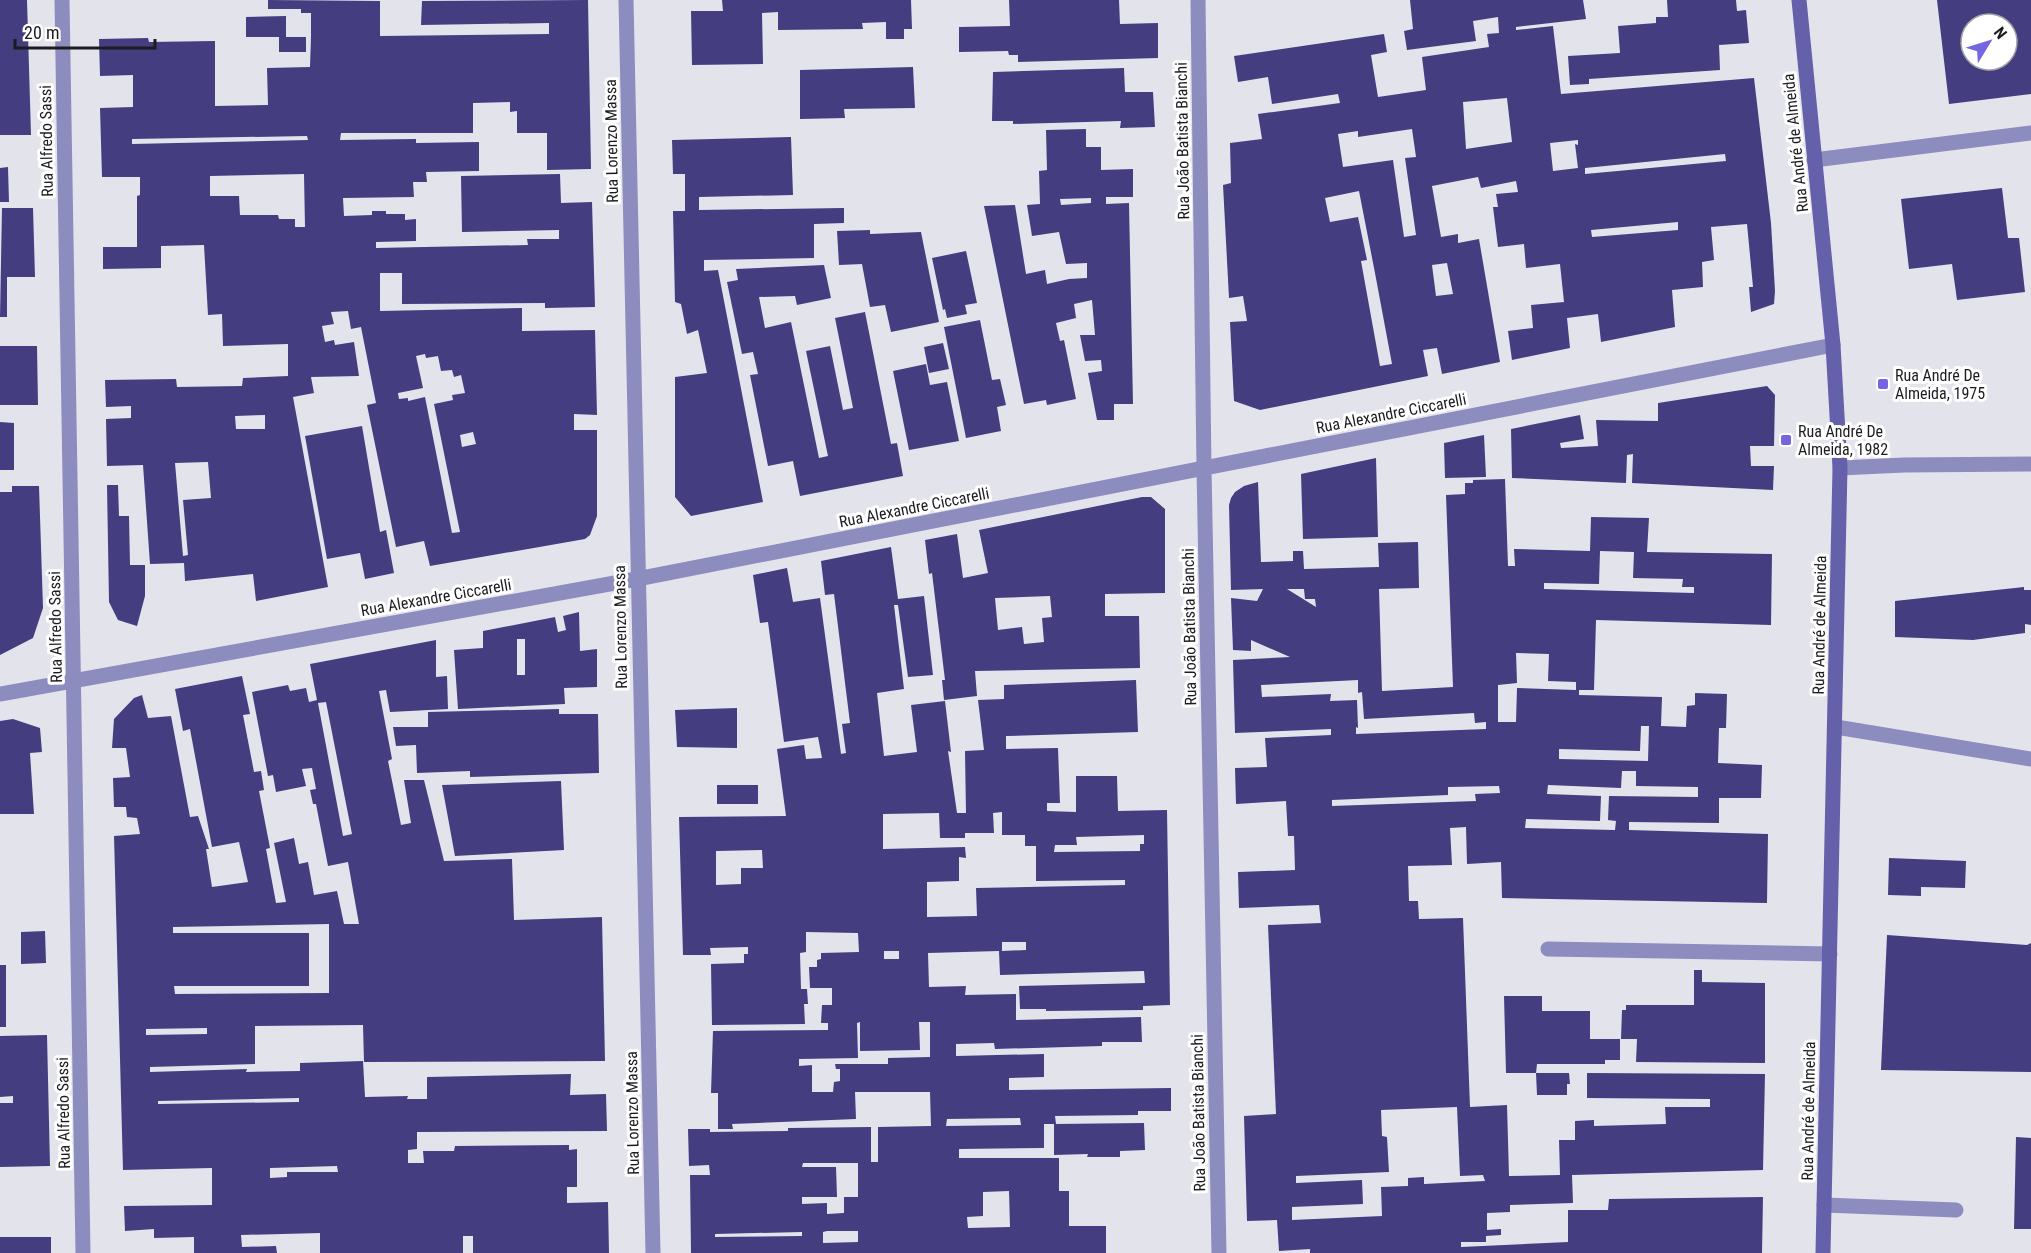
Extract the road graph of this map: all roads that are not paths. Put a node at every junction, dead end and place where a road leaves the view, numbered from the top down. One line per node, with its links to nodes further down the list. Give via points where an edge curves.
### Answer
1 (62, 0): 12 (street, Rua Alfredo Sassi)
2 (626, 0): 11 (street, Rua Lorenzo Massa)
3 (1198, 0): 9 (street, Rua João Batista Bianchi)
4 (1799, 0): 6 (main road, Rua André de Almeida)
5 (2031, 133): 6 (street)
6 (1814, 160): 7 (main road, Rua André de Almeida)
7 (1833, 345): 9 (street, Rua Alexandre Ciccarelli); 10 (main road, Rua André de Almeida)
8 (2031, 464): 10 (street)
9 (1204, 468): 11 (street, Rua Alexandre Ciccarelli); 22 (street, Rua João Batista Bianchi)
10 (1840, 468): 14 (main road, Rua André de Almeida)
11 (637, 579): 12 (street, Rua Alexandre Ciccarelli); 21 (street, Rua Lorenzo Massa)
12 (74, 681): 13 (street, Rua Alexandre Ciccarelli); 20 (street, Rua Alfredo Sassi)
13 (0, 694)
14 (1836, 727): 15 (street); 17 (main road, Rua André de Almeida)
15 (2031, 759)
16 (1548, 949): 17 (street)
17 (1830, 954): 18 (main road, Rua André de Almeida)
18 (1824, 1205): 19 (street); 23 (main road, Rua André de Almeida)
19 (1956, 1210)
20 (84, 1253)
21 (653, 1253)
22 (1219, 1253)
23 (1823, 1253)

